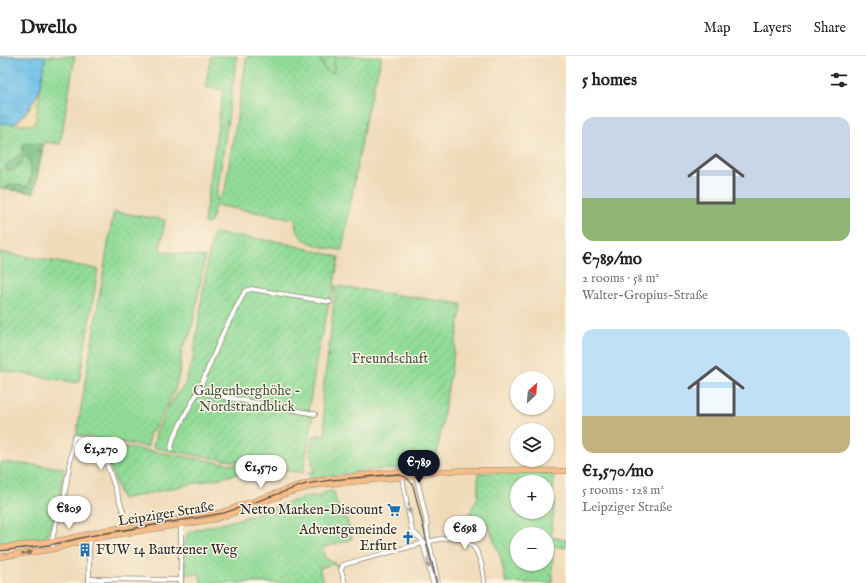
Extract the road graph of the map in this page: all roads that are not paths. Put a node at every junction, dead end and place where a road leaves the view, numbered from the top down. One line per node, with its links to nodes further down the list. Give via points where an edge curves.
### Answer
1 (330, 302): 2 (street, via 247,289 242,294)
2 (198, 392): 3 (street); 4 (street, via 172,439)
3 (315, 414)
4 (171, 449)
5 (409, 471): 7 (main road, Leipziger Straße); 8 (street); 9 (street); 11 (main road, Leipziger Straße, via 315,481 294,486 230,510)
6 (566, 471): 7 (main road, Leipziger Straße)
7 (428, 472): 8 (main road, Leipziger Straße)
8 (415, 476): 9 (main road, Leipziger Straße); 14 (street, via 426,518)
9 (402, 477): 11 (main road, Leipziger Straße, via 312,486 216,519); 15 (street, one-way to 15, via 412,531)
10 (124, 511): 13 (street, via 99,441 74,437 62,510 56,522)
11 (181, 521): 12 (main road, Leipziger Straße); 20 (street)
12 (89, 536): 13 (main road, Leipziger Straße); 17 (main road, Leipziger Straße); 19 (street)
13 (52, 542): 16 (main road, Leipziger Straße); 17 (street)
14 (429, 542): 15 (street); 23 (street); 24 (street, via 451,537 469,542 481,559)
15 (423, 543): 21 (street, via 343,565 341,570); 22 (street, one-way to 22)
16 (0, 548)
17 (54, 549): 18 (main road, Leipziger Straße, one-way to 17)
18 (0, 557)
19 (89, 581): 20 (street)
20 (181, 582)
21 (345, 583)
22 (433, 583)
23 (438, 583)
24 (484, 583)

